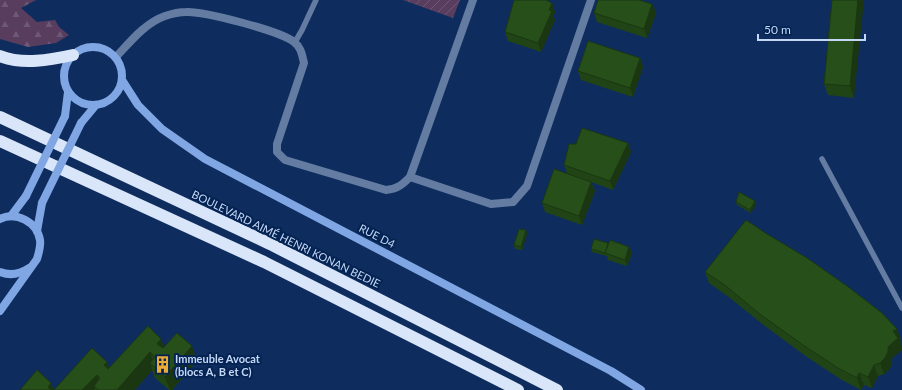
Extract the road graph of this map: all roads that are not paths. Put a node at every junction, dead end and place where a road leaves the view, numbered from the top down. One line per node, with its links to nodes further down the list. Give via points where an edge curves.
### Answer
1 (316, 0): 4 (lane)
2 (473, 0): 14 (street)
3 (591, 0): 14 (street, via 527,186 513,202 491,204)
4 (295, 42): 7 (street, via 282,35 206,13 185,12 164,16 148,26); 14 (street, via 301,50 304,63 276,144 277,152 284,160 386,190 400,186)
5 (73, 55): 6 (highway, via 46,60); 7 (main road, via 87,47 95,47 103,48); 9 (main road, via 68,61 64,76)
6 (0, 56)
7 (116, 57): 8 (main road, RUE D4, via 120,64)
8 (122, 80): 10 (main road, via 111,100); 23 (main road, RUE D4, via 138,105 162,129 205,159 590,360)
9 (68, 92): 10 (main road, via 80,102); 15 (main road, bridge, via 65,116 26,196)
10 (96, 105): 16 (main road, bridge, via 81,123 42,203)
11 (0, 117): 22 (highway, BOULEVARD AIMÉ HENRI KONAN BEDIE, via 270,244)
12 (0, 141): 21 (highway, via 264,262)
13 (822, 159): 19 (lane)
14 (410, 177)
15 (4, 217): 16 (main road, via 23,218)
16 (37, 231): 17 (main road, via 40,249)
17 (31, 266): 18 (main road, via 24,272 14,274); 20 (main road)
18 (0, 272)
19 (902, 308)
20 (0, 311)
21 (518, 390)
22 (557, 390)
23 (641, 390)

